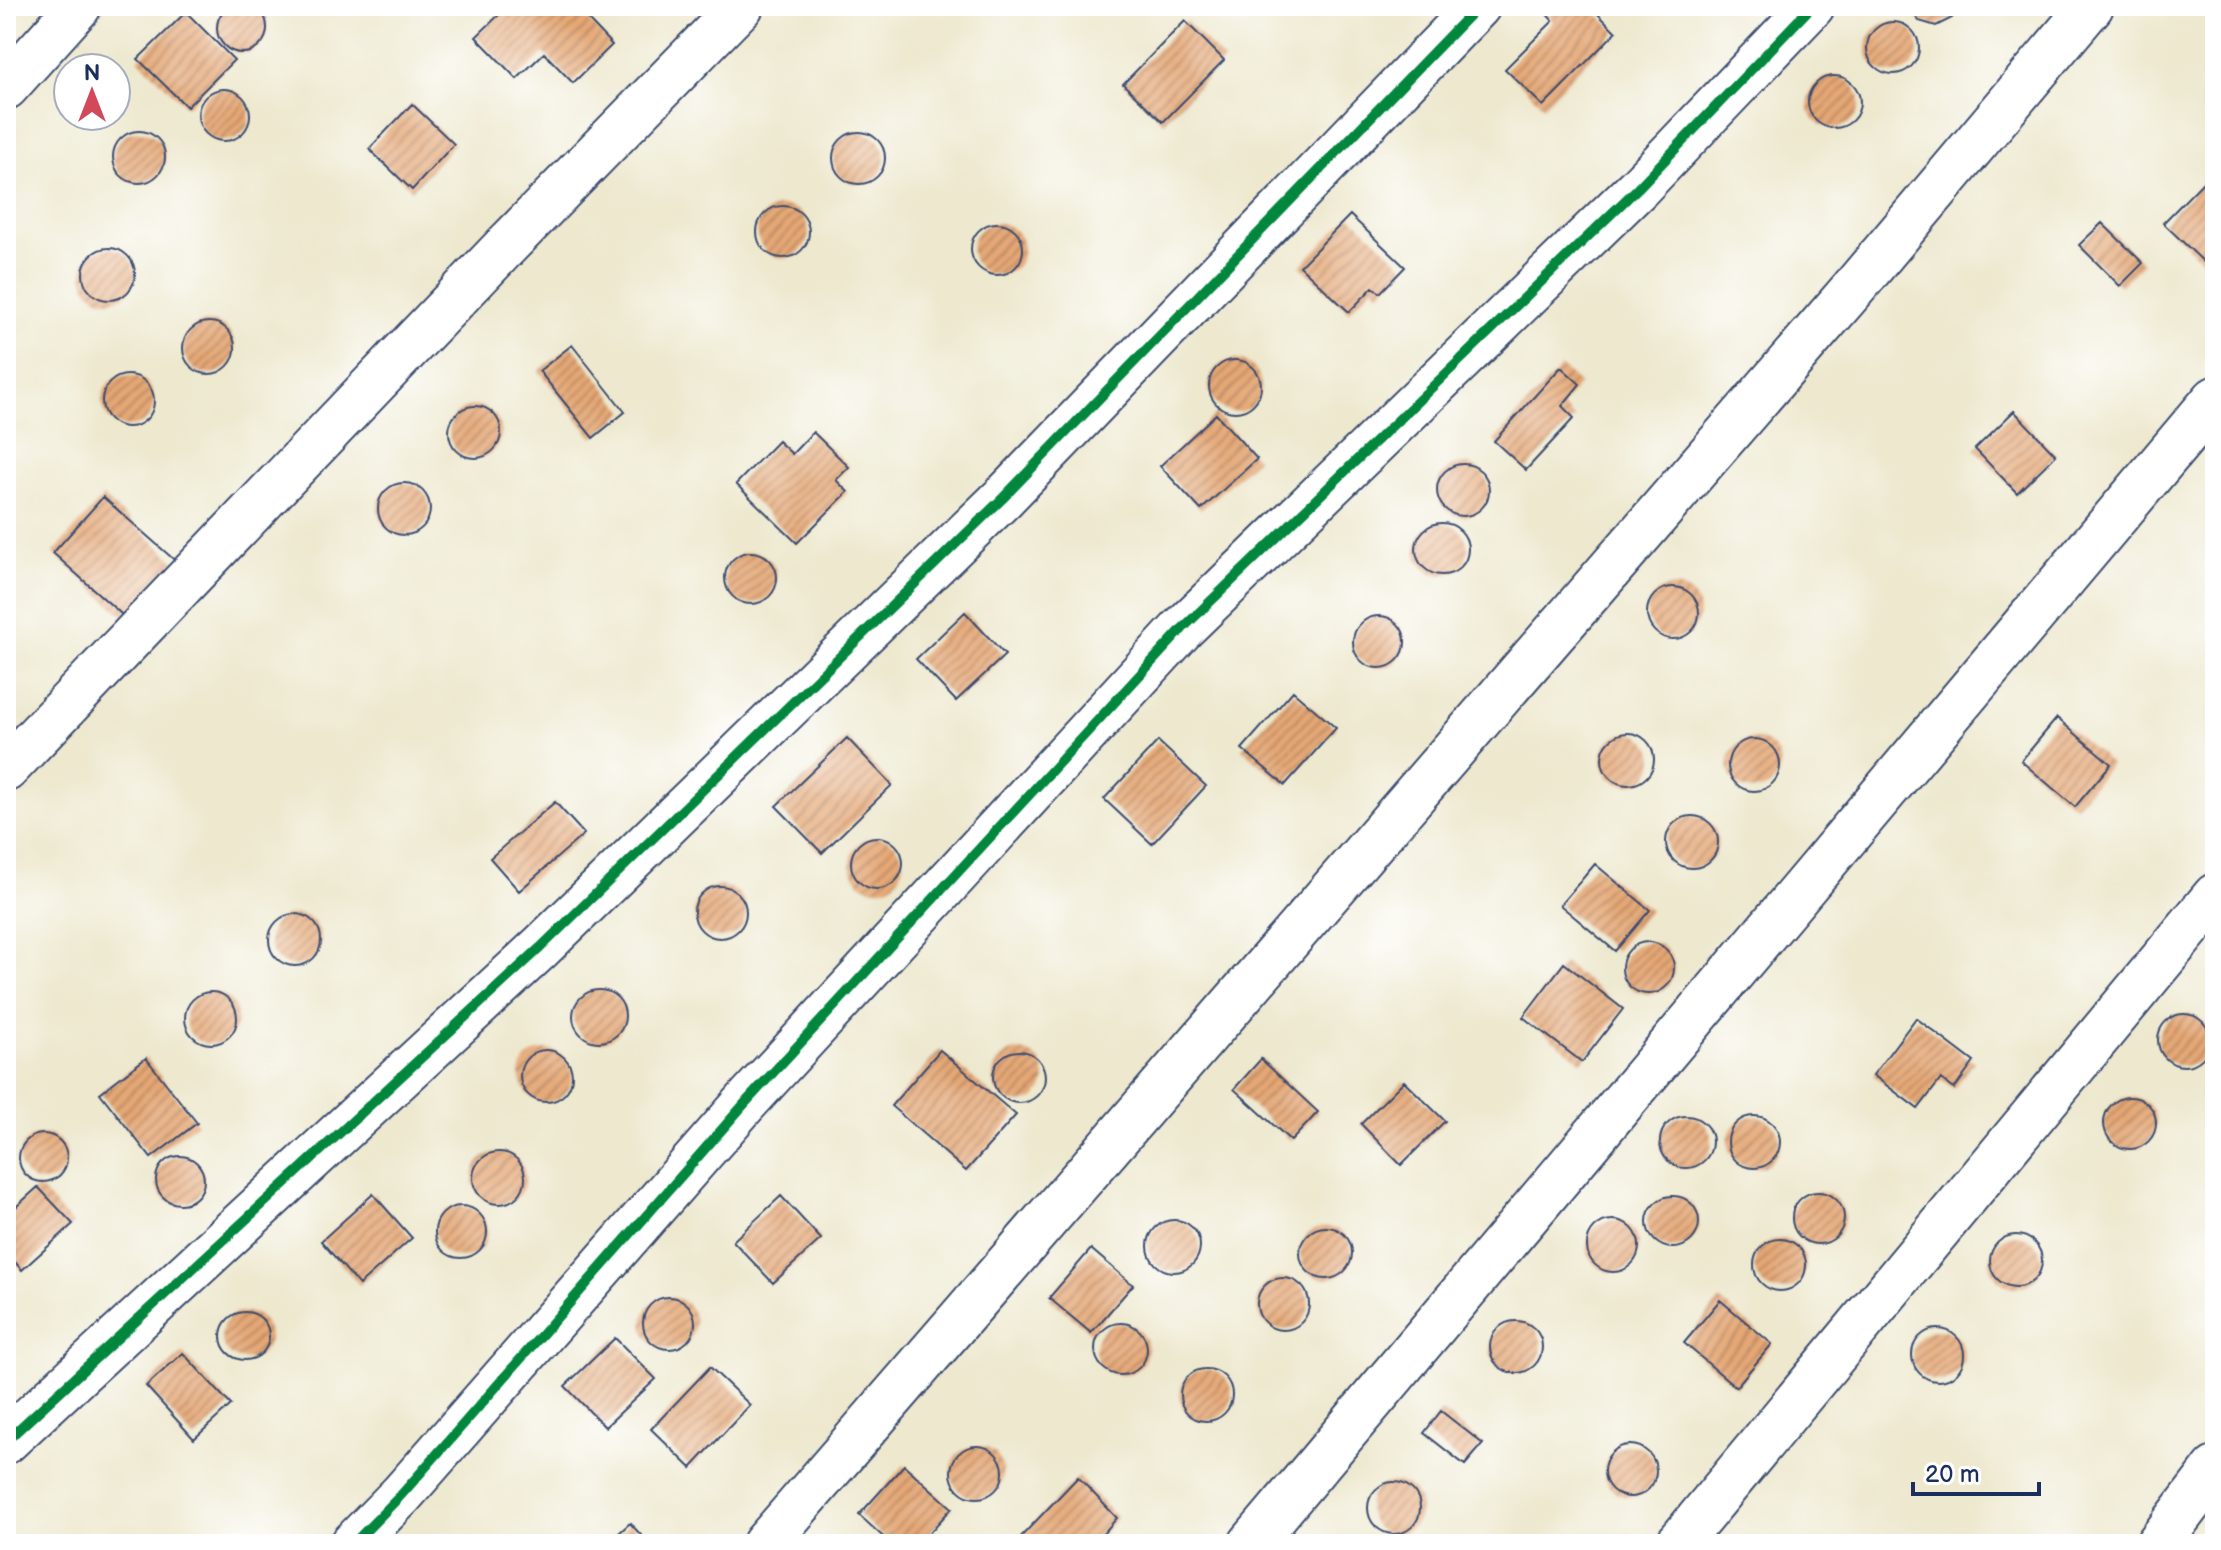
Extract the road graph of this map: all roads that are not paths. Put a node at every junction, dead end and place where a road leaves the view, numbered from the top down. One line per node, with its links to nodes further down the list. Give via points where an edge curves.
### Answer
1 (79, 6): 6 (street)
2 (741, 6): 8 (street)
3 (1478, 6): 10 (street, via 992,509 540,948)
4 (1812, 6): 12 (street, via 1638,188 1183,628 746,1102)
5 (2091, 6): 13 (street, via 1852,290)
6 (6, 87)
7 (2215, 399): 14 (street)
8 (6, 769)
9 (2215, 896): 15 (street)
10 (6, 1441)
11 (2215, 1469): 16 (street)
12 (353, 1544)
13 (765, 1544)
14 (1251, 1544)
15 (1678, 1544)
16 (2158, 1544)

